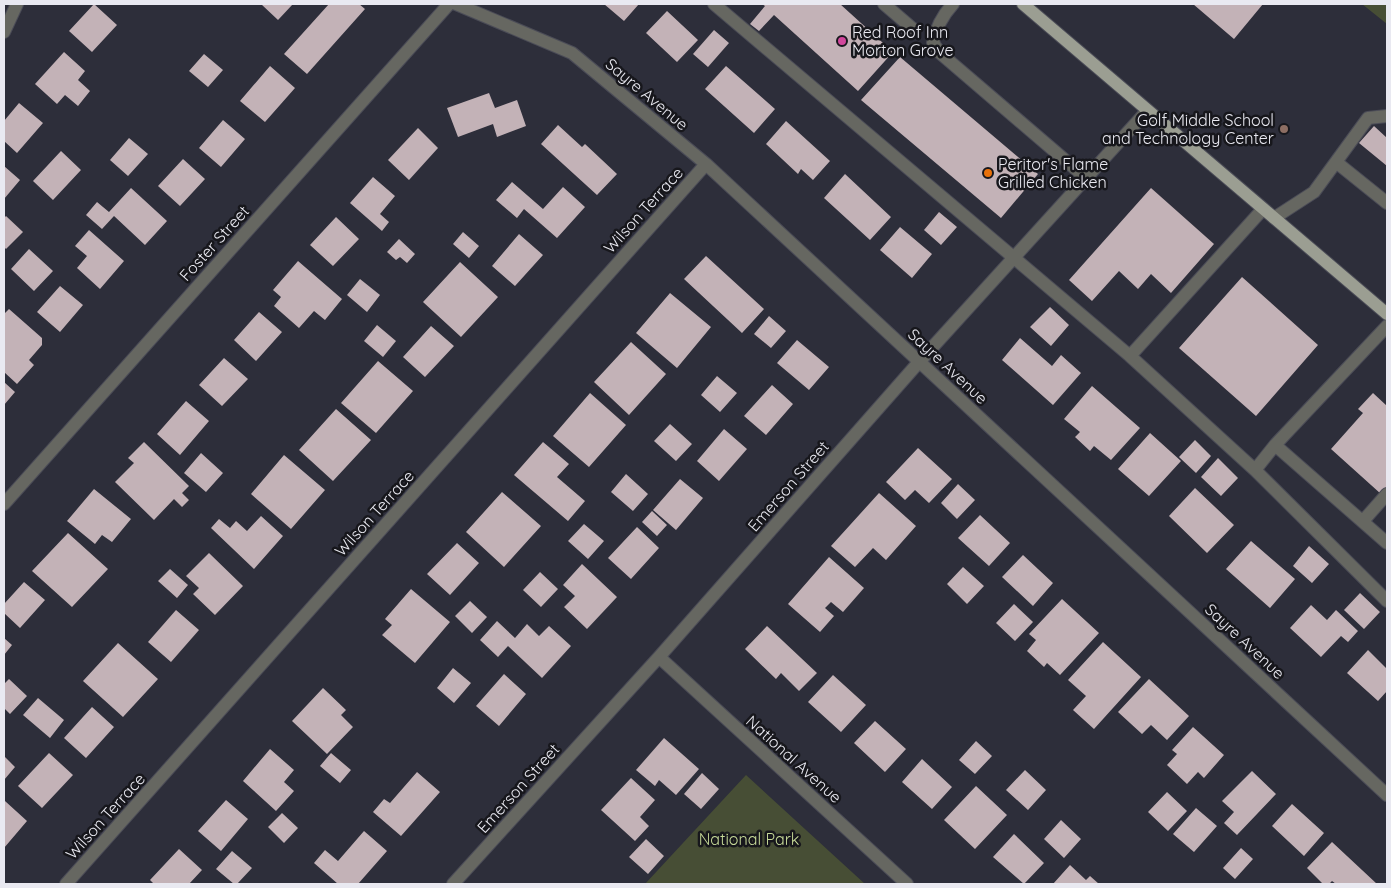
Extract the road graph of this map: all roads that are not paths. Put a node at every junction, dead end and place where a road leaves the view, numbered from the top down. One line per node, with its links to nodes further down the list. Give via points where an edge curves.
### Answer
1 (17, 4): 9 (street)
2 (449, 4): 26 (street, Foster Street)
3 (456, 4): 13 (street, Sayre Avenue, via 572,53)
4 (714, 4): 18 (street)
5 (884, 4): 8 (street)
6 (953, 4): 14 (street, via 942,16 933,44)
7 (1023, 4): 10 (main road)
8 (912, 28)
9 (4, 32)
10 (1147, 111): 14 (street, Emerson Street); 16 (main road)
11 (1387, 116): 12 (street, via 1368,118)
12 (1336, 162): 15 (street); 17 (street, via 1314,192)
13 (706, 164): 22 (street, Sayre Avenue); 32 (street, Wilson Terrace)
14 (1086, 178): 18 (street, Emerson Street)
15 (1387, 203)
16 (1263, 209): 17 (main road); 21 (street)
17 (1274, 218): 19 (main road)
18 (1014, 257): 21 (street); 22 (street, Emerson Street)
19 (1387, 314)
20 (1387, 326): 23 (street)
21 (1130, 356): 24 (street)
22 (920, 362): 30 (street, Emerson Street); 31 (street, Sayre Avenue)
23 (1275, 445): 24 (street); 27 (street)
24 (1255, 470): 29 (street)
25 (1387, 494): 27 (street)
26 (4, 504)
27 (1363, 522): 28 (street)
28 (1386, 540)
29 (1387, 601)
30 (659, 657): 33 (street, Emerson Street); 34 (street, National Avenue)
31 (1387, 795)
32 (66, 884)
33 (453, 884)
34 (907, 884)

